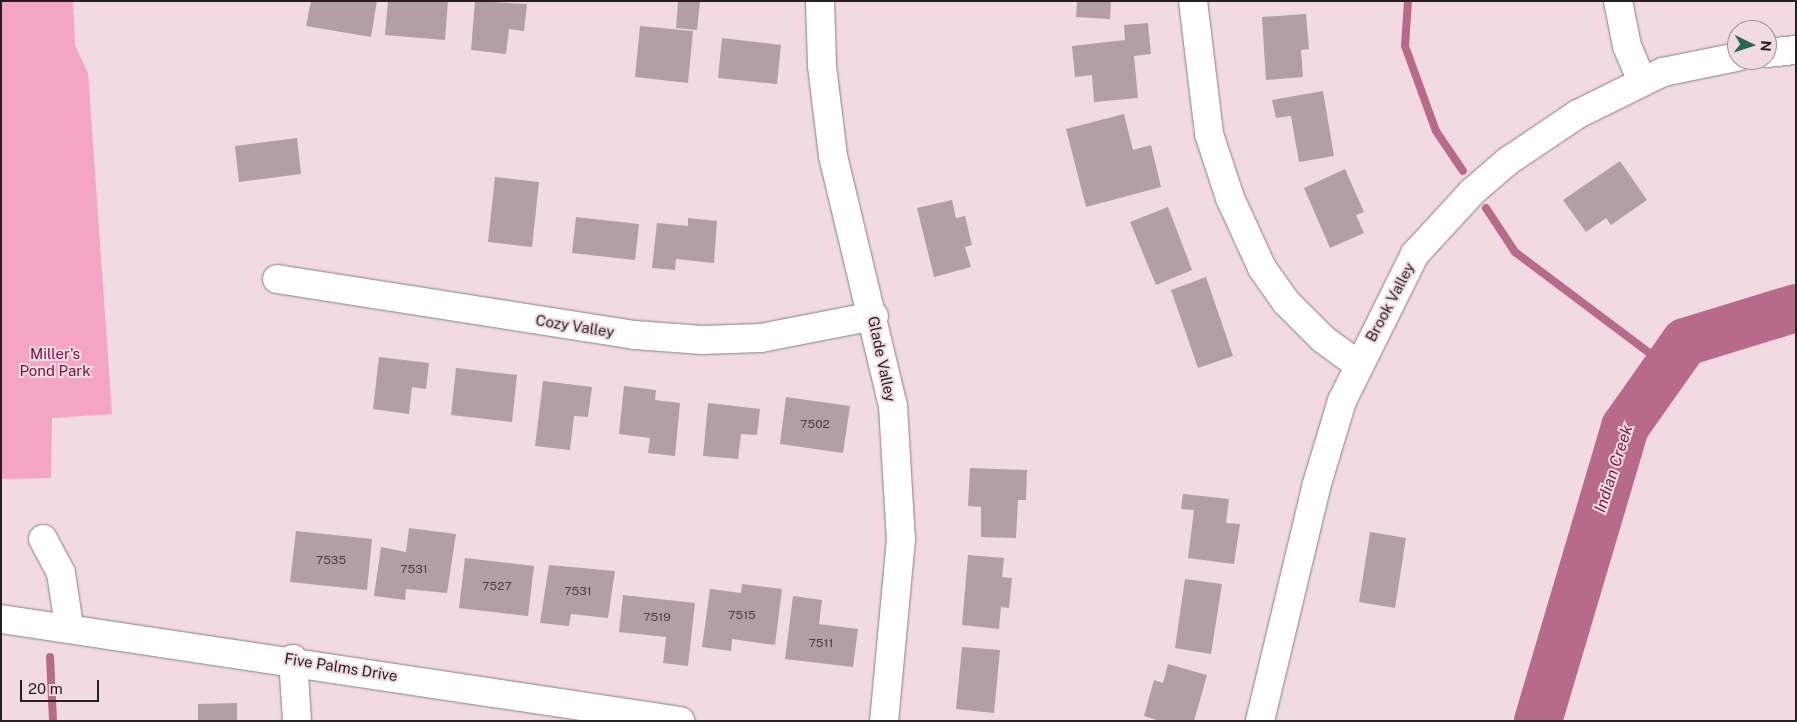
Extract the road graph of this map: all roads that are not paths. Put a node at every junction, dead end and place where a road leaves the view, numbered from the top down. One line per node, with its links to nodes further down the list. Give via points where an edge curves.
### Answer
1 (820, 1): 9 (street, Glade Valley, via 822,66 833,156)
2 (1192, 1): 10 (street, via 1209,134 1230,198 1262,268 1286,302 1323,339)
3 (1618, 1): 7 (street, via 1623,32)
4 (1796, 50): 5 (street)
5 (1777, 52)
6 (1727, 58): 7 (street, Brook Valley, via 1694,63)
7 (1642, 82): 10 (street, Brook Valley, via 1542,137 1450,213 1415,254)
8 (277, 279): 9 (street, Cozy Valley, via 635,335 702,340 769,337)
9 (874, 316): 17 (street, Glade Valley, via 893,406 901,495 902,539)
10 (1357, 364): 18 (street, Brook Valley, via 1316,487)
11 (43, 538): 13 (street, via 61,573)
12 (1, 619): 13 (street, Five Palms Drive)
13 (69, 626): 14 (street, Five Palms Drive)
14 (293, 660): 15 (street); 16 (street, Five Palms Drive)
15 (297, 721)
16 (680, 721)
17 (884, 721)
18 (1260, 721)

